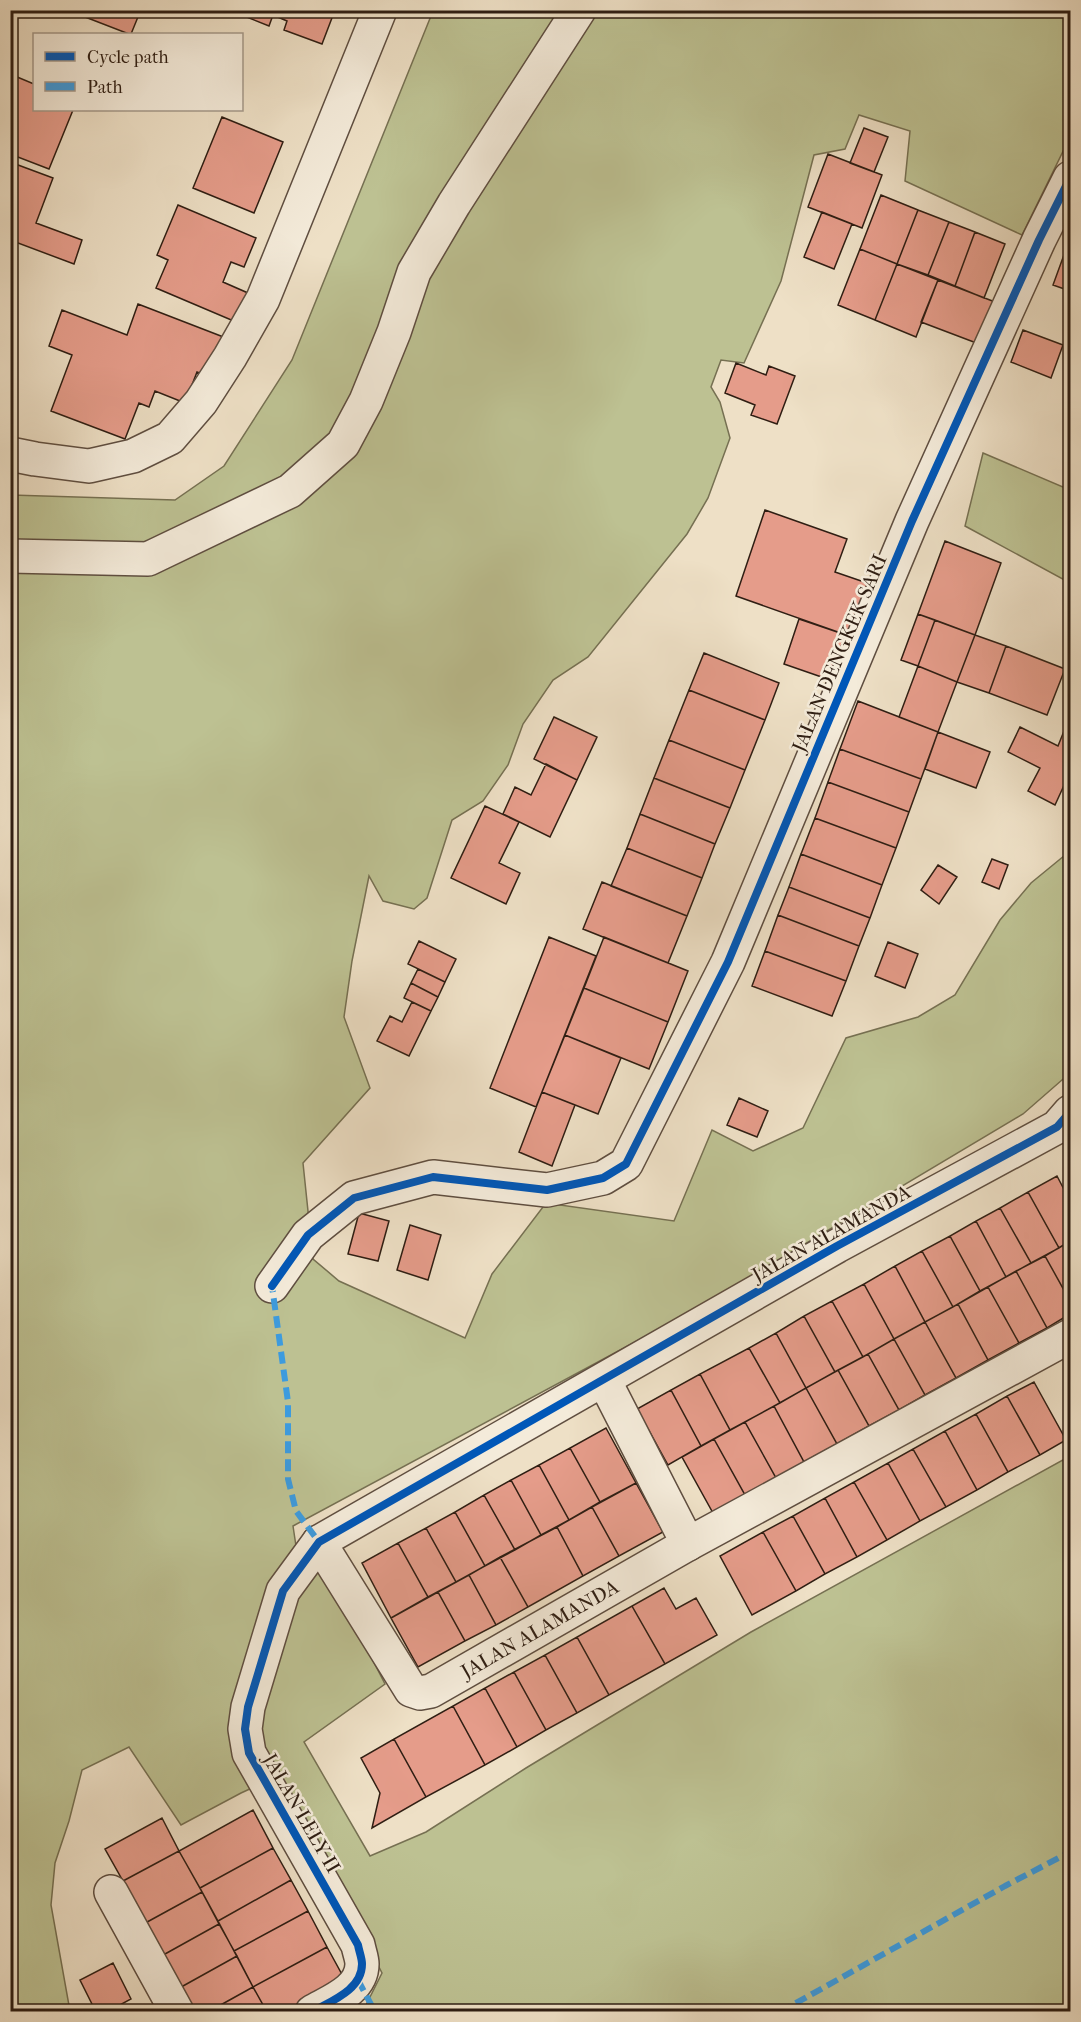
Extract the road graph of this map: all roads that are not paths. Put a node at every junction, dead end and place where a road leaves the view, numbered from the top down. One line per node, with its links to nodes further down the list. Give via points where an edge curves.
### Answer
1 (380, 10): 4 (street, via 263,299 201,402 170,438 133,456 89,466)
2 (579, 10): 5 (street, via 414,272 366,401 343,444 290,491 148,559)
3 (1071, 178): 7 (street, JALAN DENGKEK SARI, via 912,521 728,962 626,1164 603,1178 547,1190 433,1177 354,1198 308,1234)
4 (10, 454)
5 (10, 556)
6 (1071, 1112): 9 (street, JALAN ALAMANDA, via 1058,1127 837,1246)
7 (272, 1287)
8 (1071, 1336): 11 (street, JALAN ALAMANDA)
9 (604, 1380): 10 (street, JALAN ALAMANDA); 11 (street)
10 (319, 1542): 11 (street, JALAN ALAMANDA, via 411,1690 420,1693 430,1691); 14 (street, JALAN LELY II, via 283,1591 244,1729 249,1753 358,1945 362,1965 358,1980 343,1995)
11 (688, 1544)
12 (111, 1892): 13 (street)
13 (177, 2012)
14 (312, 2012)

